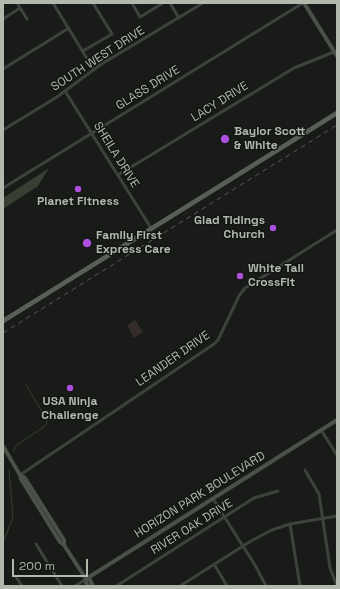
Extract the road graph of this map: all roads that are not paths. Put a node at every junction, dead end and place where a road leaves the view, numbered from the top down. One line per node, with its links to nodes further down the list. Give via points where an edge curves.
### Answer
1 (17, 3): 9 (street)
2 (54, 3): 13 (street)
3 (93, 3): 14 (street, via 112,34)
4 (132, 3): 5 (street, via 140,17)
5 (163, 3)
6 (170, 3): 10 (street)
7 (203, 3): 10 (street, SOUTH WEST DRIVE)
8 (304, 3): 15 (street); 22 (street, GLASS DRIVE)
9 (20, 8): 11 (street); 12 (street)
10 (179, 18): 18 (street, SOUTH WEST DRIVE)
11 (3, 19)
12 (27, 19)
13 (69, 28): 14 (street); 17 (street)
14 (83, 51): 18 (street)
15 (334, 52): 16 (street); 23 (street, LACY DRIVE, via 294,68)
16 (337, 56)
17 (3, 69)
18 (94, 70): 19 (street, SOUTH WEST DRIVE)
19 (65, 91): 21 (street, SOUTH WEST DRIVE); 22 (street, SHEILA DRIVE)
20 (337, 113): 25 (main road)
21 (3, 130)
22 (92, 133): 23 (street, SHEILA DRIVE); 24 (street, GLASS DRIVE)
23 (118, 175): 25 (street, SHEILA DRIVE)
24 (3, 188)
25 (151, 228): 27 (main road)
26 (337, 230): 35 (street, LEANDER DRIVE, via 245,288 214,344)
27 (3, 320)
28 (337, 420): 29 (street, HORIZON PARK BOULEVARD)
29 (321, 430): 32 (street); 37 (street, HORIZON PARK BOULEVARD)
30 (3, 446): 35 (street)
31 (337, 446): 32 (street)
32 (333, 448): 33 (street)
33 (337, 455)
34 (306, 470): 40 (street, via 318,491)
35 (20, 475): 46 (street, via 60,542)
36 (278, 491): 39 (street, RIVER OAK DRIVE, via 254,498)
37 (213, 499): 39 (street); 46 (street, HORIZON PARK BOULEVARD)
38 (337, 516): 40 (street)
39 (225, 517): 43 (street); 48 (street, RIVER OAK DRIVE)
40 (323, 518): 41 (street); 59 (street, via 330,568)
41 (290, 524): 43 (street, via 272,530); 58 (street)
42 (36, 544): 50 (street)
43 (243, 546): 44 (street); 57 (street)
44 (214, 564): 47 (street); 56 (street)
45 (16, 577): 49 (street)
46 (86, 579): 51 (street, HORIZON PARK BOULEVARD); 52 (street); 53 (street, via 90,580)
47 (186, 582): 54 (street); 55 (street)
48 (119, 585)
49 (22, 586)
50 (62, 586)
51 (74, 586)
52 (88, 586)
53 (93, 586)
54 (180, 586)
55 (188, 586)
56 (228, 586)
57 (266, 586)
58 (300, 586)
59 (337, 586)

